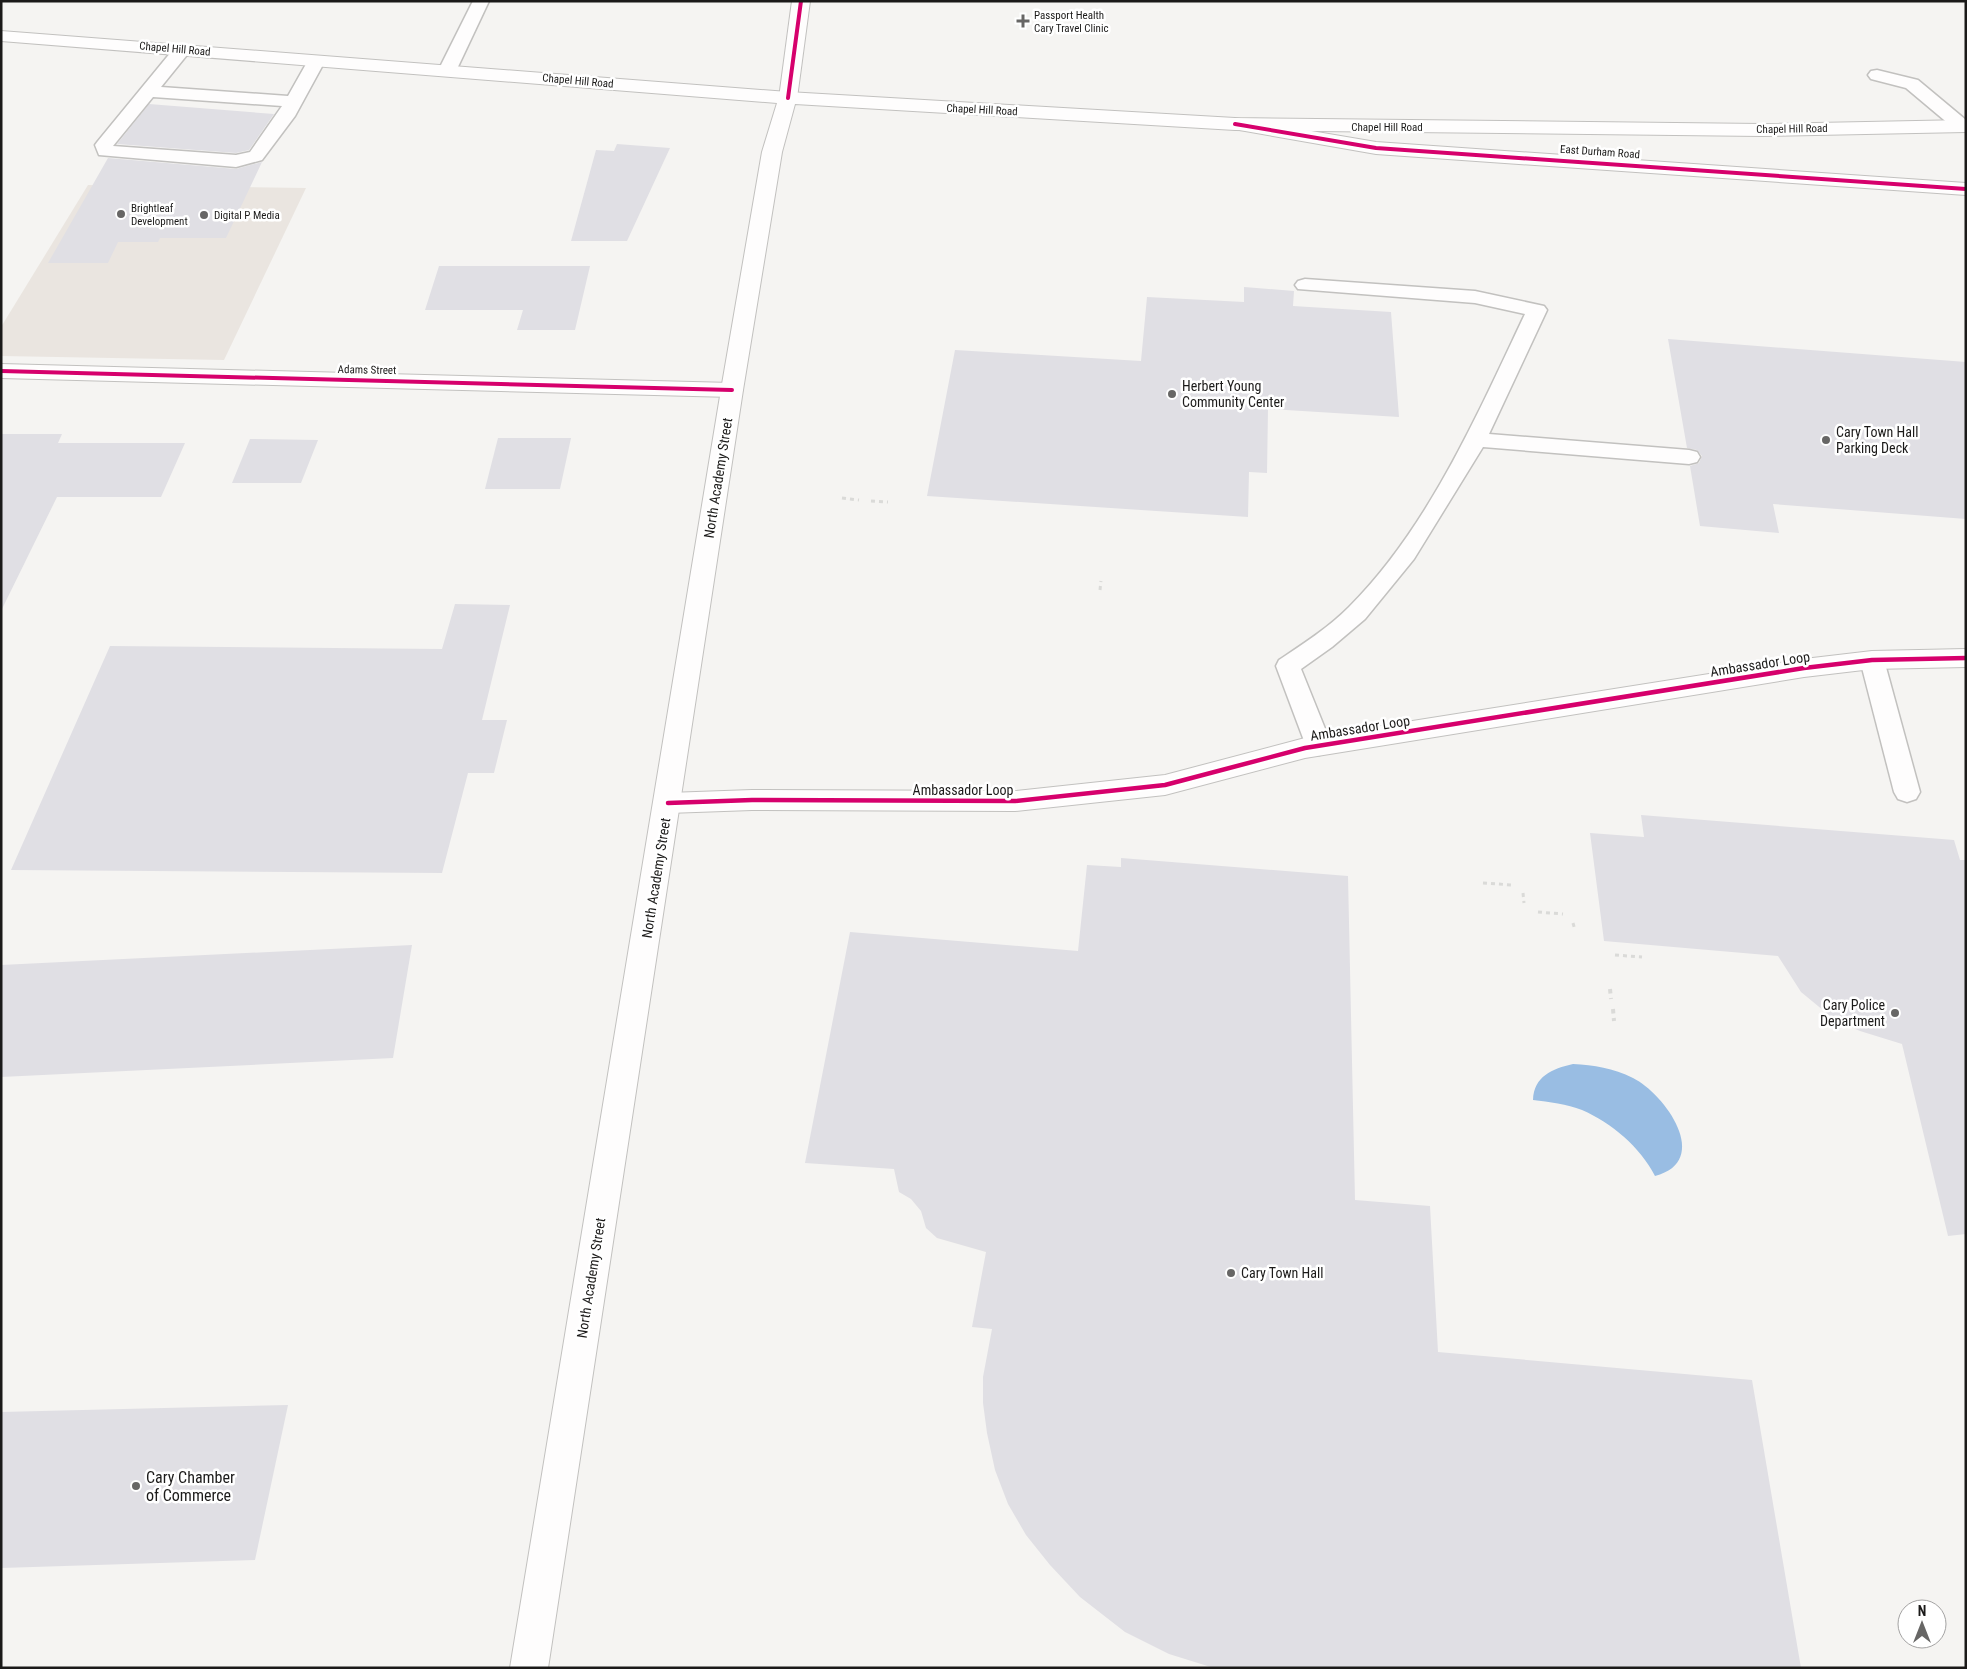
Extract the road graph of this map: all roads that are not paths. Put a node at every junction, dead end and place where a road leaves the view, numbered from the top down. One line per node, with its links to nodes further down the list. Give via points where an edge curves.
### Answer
1 (481, 1): 6 (lane)
2 (800, 1): 9 (main road, North Academy Street)
3 (1, 36): 4 (main road, Chapel Hill Road)
4 (182, 50): 5 (main road, Chapel Hill Road); 8 (lane)
5 (316, 61): 6 (main road, Chapel Hill Road); 10 (lane)
6 (448, 71): 9 (main road, Chapel Hill Road)
7 (1877, 75): 12 (lane, via 1912,84)
8 (148, 91): 10 (lane); 10 (lane, via 104,145 105,151 250,160)
9 (788, 98): 11 (main road, Chapel Hill Road); 16 (main road, North Academy Street, via 772,152)
10 (293, 102)
11 (1235, 124): 12 (main road, Chapel Hill Road, via 1761,130); 13 (main road, East Durham Road, via 1376,148)
12 (1964, 126)
13 (1966, 189)
14 (1305, 286): 17 (lane, via 1475,297 1537,310)
15 (1, 371): 16 (main road, Adams Street)
16 (732, 390): 23 (main road, North Academy Street)
17 (1476, 440): 18 (lane); 21 (lane, via 1406,554 1357,613 1288,666)
18 (1688, 457)
19 (1966, 658): 20 (main road, Ambassador Loop)
20 (1872, 660): 21 (main road, Ambassador Loop, via 1804,668); 22 (lane)
21 (1319, 746): 23 (main road, Ambassador Loop, via 1165,785 1015,801 752,800)
22 (1907, 792)
23 (668, 803): 24 (main road, North Academy Street)
24 (529, 1668)

